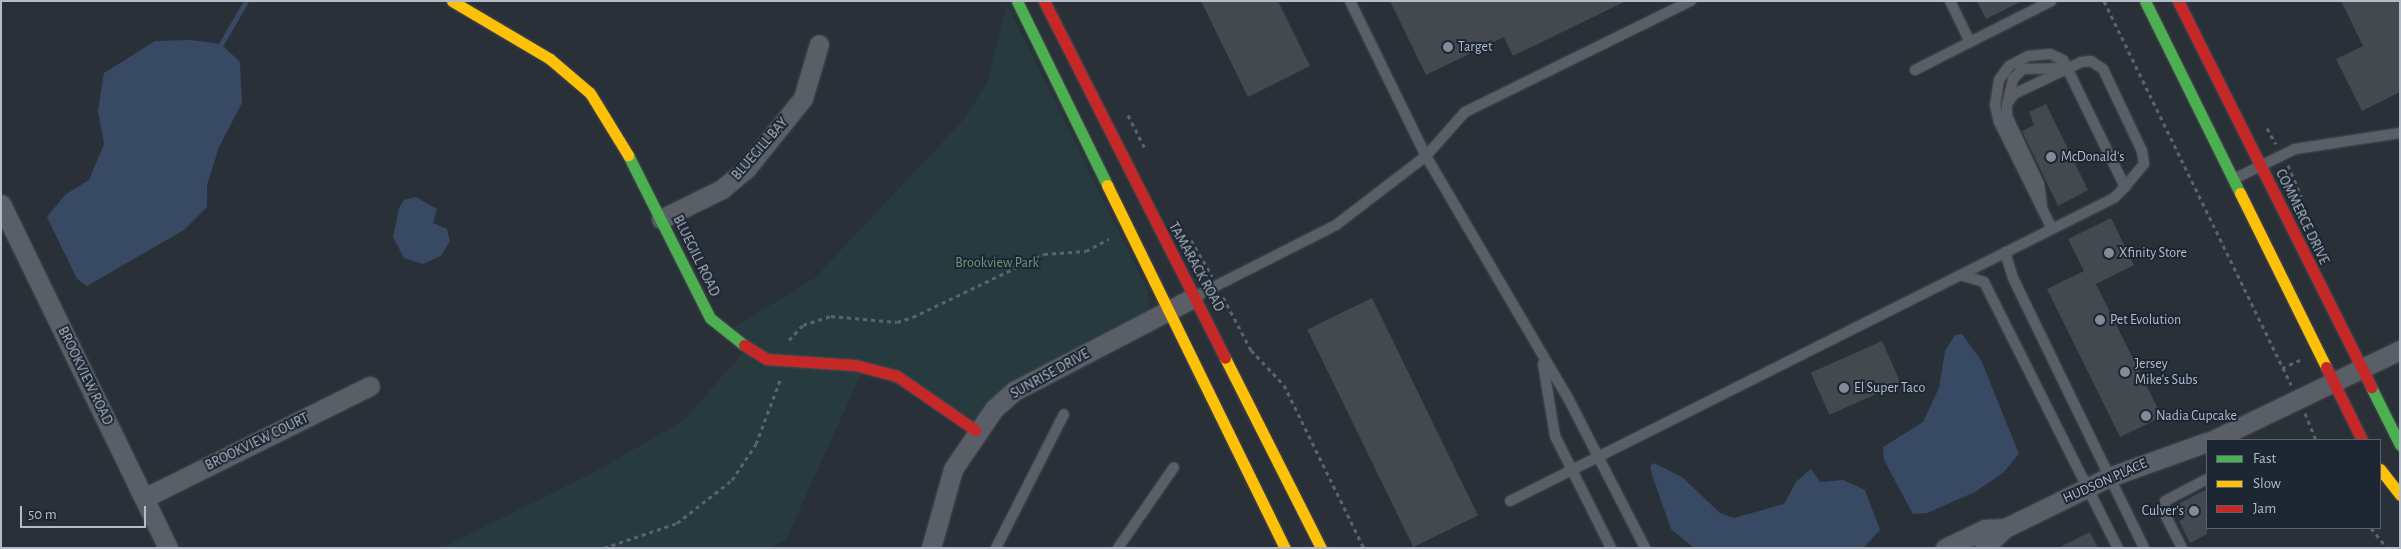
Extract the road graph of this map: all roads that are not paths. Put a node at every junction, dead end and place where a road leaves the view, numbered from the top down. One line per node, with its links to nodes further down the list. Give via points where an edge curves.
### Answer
1 (452, 1): 22 (street, BLUEGILL ROAD, via 550,59 590,93 608,116)
2 (1017, 1): 27 (street)
3 (1044, 1): 26 (street, TAMARACK ROAD)
4 (1350, 1): 16 (lane)
5 (1691, 1): 16 (lane, via 1465,112)
6 (1950, 1): 10 (lane)
7 (2051, 1): 10 (lane)
8 (2145, 1): 18 (street)
9 (2178, 1): 17 (street, COMMERCE DRIVE)
10 (1970, 42): 13 (lane)
11 (819, 44): 22 (street, BLUEGILL BAY, via 803,98 746,169 722,189)
12 (2067, 68): 14 (lane, via 2014,94); 14 (lane, via 2023,69 2013,79); 19 (lane); 19 (lane, via 2087,61 2096,63 2111,86 2144,157 2142,168); 21 (lane, via 2055,54 2019,59 2004,72 1996,96 1999,122)
13 (1915, 70)
14 (2007, 104): 21 (lane, via 2010,123 2039,184)
15 (2400, 133): 17 (lane, via 2295,149)
16 (1426, 156): 26 (lane, via 1336,225); 29 (lane)
17 (2260, 166): 18 (lane); 30 (street, COMMERCE DRIVE)
18 (2231, 181): 31 (street)
19 (2125, 187): 23 (lane, via 2108,202)
20 (1, 204): 47 (street, BROOKVIEW ROAD)
21 (2042, 208): 23 (lane)
22 (661, 220): 34 (street, BLUEGILL ROAD, via 710,318 746,349 783,362 855,365 897,376)
23 (2052, 229): 24 (lane)
24 (2005, 252): 25 (lane); 43 (lane, via 2013,278)
25 (1960, 275): 39 (lane); 45 (lane, via 1984,282)
26 (1193, 298): 27 (street, SUNRISE DRIVE); 55 (street, TAMARACK ROAD, via 1222,346)
27 (1168, 310): 34 (street, SUNRISE DRIVE, via 1014,392); 54 (street)
28 (2400, 350): 30 (street)
29 (1543, 361): 39 (lane); 41 (lane, via 1552,426)
30 (2360, 370): 31 (street); 38 (street, COMMERCE DRIVE)
31 (2332, 384): 35 (street); 36 (street)
32 (370, 386): 47 (street, BROOKVIEW COURT)
33 (1064, 414): 52 (lane)
34 (975, 430): 51 (street, SUNRISE DRIVE, via 953,469)
35 (2216, 439)
36 (2361, 439)
37 (2206, 442): 43 (street, HUDSON PLACE)
38 (2400, 445)
39 (1599, 454): 41 (lane); 57 (lane)
40 (1174, 467): 53 (lane)
41 (1571, 468): 48 (lane); 56 (lane)
42 (2381, 470): 46 (street)
43 (2109, 477): 45 (street, HUDSON PLACE); 61 (lane)
44 (2206, 480): 62 (lane, via 2165,501 2164,513)
45 (2086, 488): 49 (street, HUDSON PLACE); 60 (lane)
46 (2400, 495)
47 (144, 498): 50 (street, BROOKVIEW ROAD)
48 (1510, 501)
49 (2005, 528): 58 (street, HUDSON PLACE, via 1985,529); 59 (street, HUDSON PLACE)
50 (168, 548)
51 (931, 548)
52 (996, 548)
53 (1118, 548)
54 (1285, 548)
55 (1321, 548)
56 (1611, 548)
57 (1645, 548)
58 (1945, 548)
59 (1984, 548)
60 (2118, 548)
61 (2144, 548)
62 (2182, 548)

